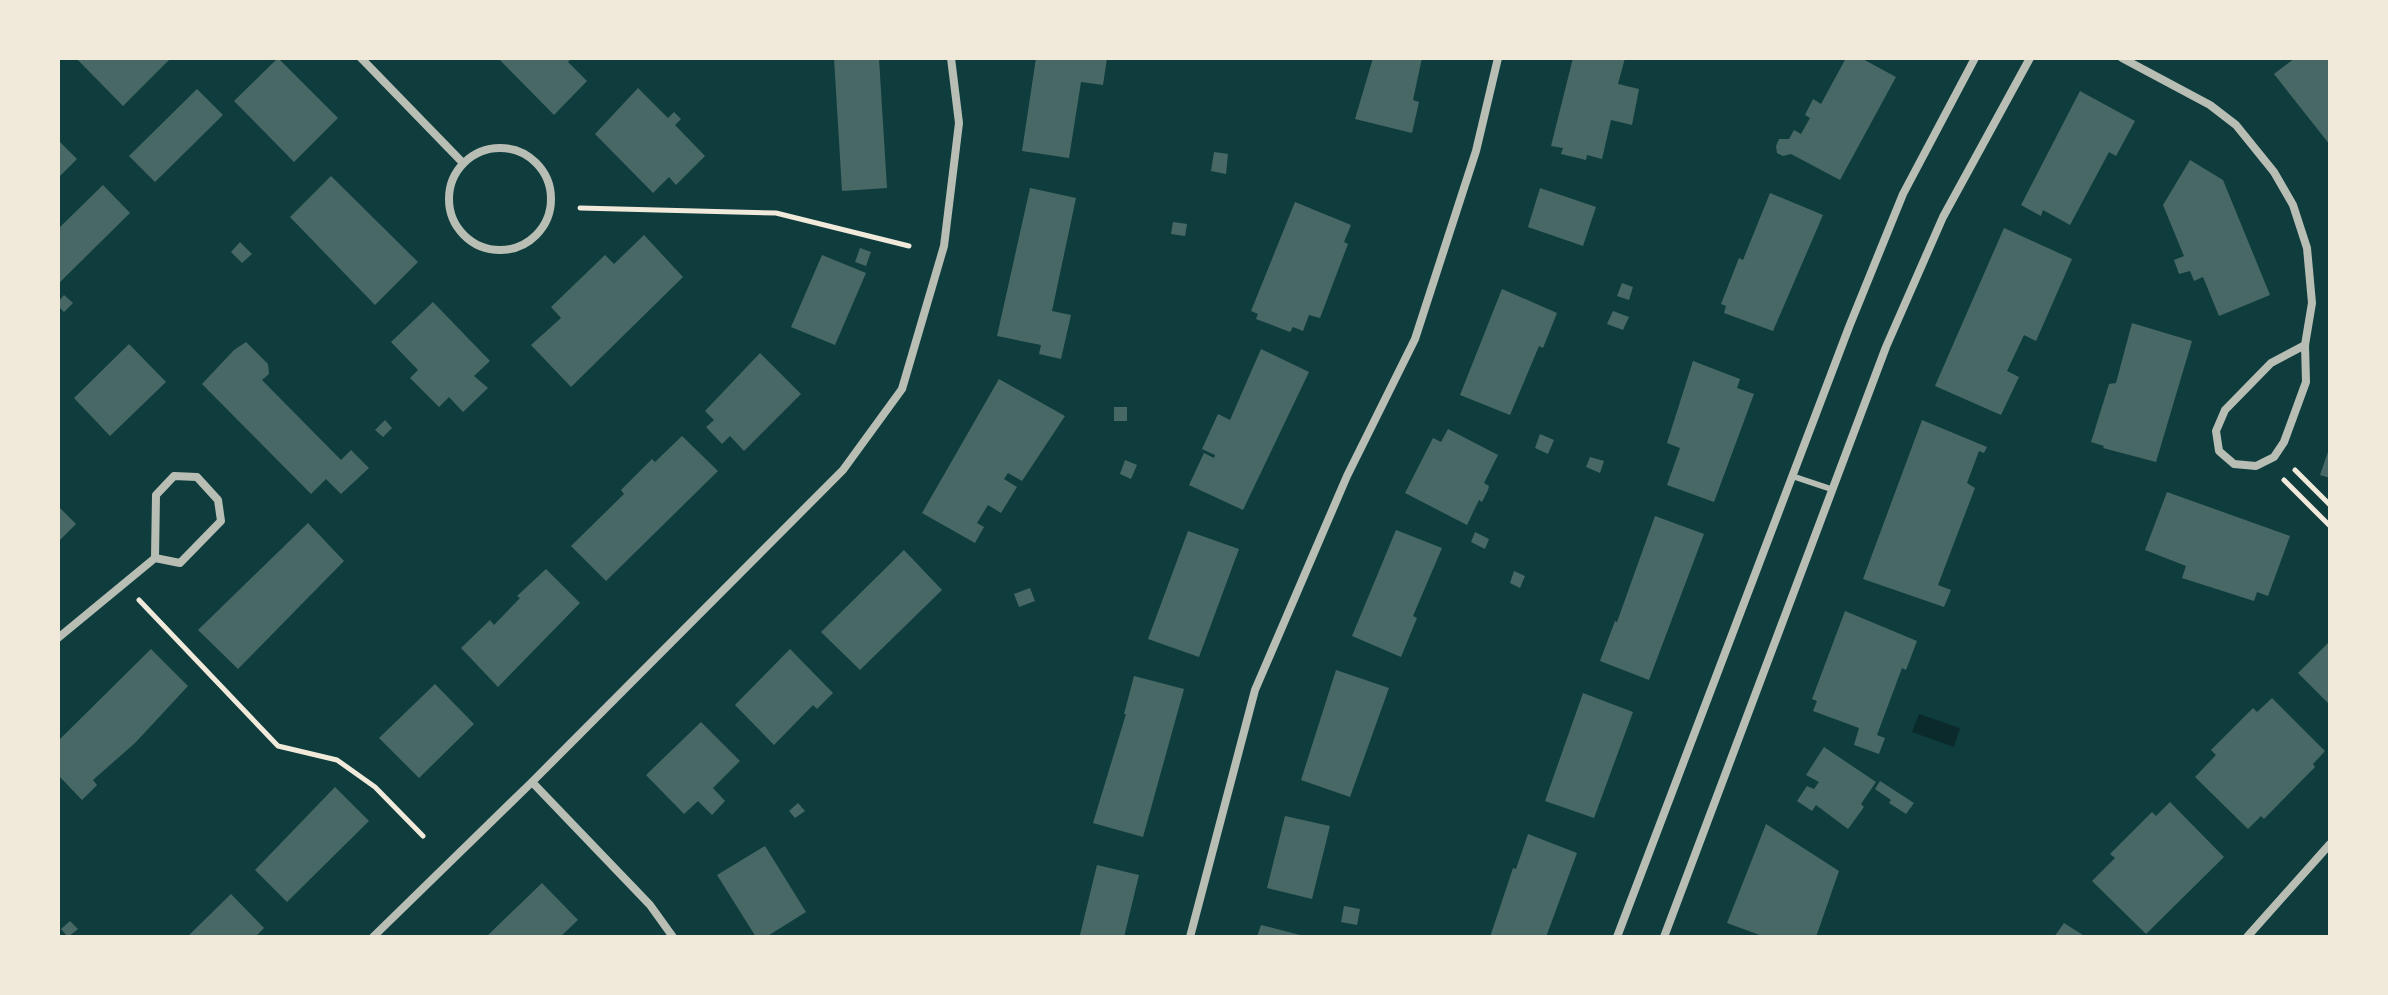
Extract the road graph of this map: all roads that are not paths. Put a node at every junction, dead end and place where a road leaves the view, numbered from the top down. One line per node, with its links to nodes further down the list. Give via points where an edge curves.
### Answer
1 (361, 58): 7 (street)
2 (951, 58): 13 (street, via 959,123 944,246 902,389 843,470)
3 (1498, 58): 17 (street, via 1476,151 1415,339 1347,476 1255,690)
4 (1975, 58): 9 (street, via 1903,194)
5 (2030, 58): 10 (street, via 1943,217)
6 (2122, 58): 8 (street, via 2210,105 2236,125 2274,172 2293,205 2307,248 2312,303)
7 (463, 163): 7 (street, via 448,194 456,228 484,248 519,247 534,238 551,207 544,172 531,158 496,148)
8 (2305, 345): 8 (street, via 2271,363 2225,410 2216,431 2219,451 2234,464 2256,466 2274,457 2284,442 2306,382)
9 (1792, 476): 10 (lane); 18 (street)
10 (1831, 489): 19 (street)
11 (155, 558): 11 (street, via 180,563 221,521 218,500 197,477 174,476 156,495); 12 (street)
12 (58, 638)
13 (532, 782): 15 (street); 16 (street, via 650,905)
14 (2330, 844): 20 (street)
15 (373, 937)
16 (673, 937)
17 (1190, 937)
18 (1617, 937)
19 (1664, 937)
20 (2247, 937)

